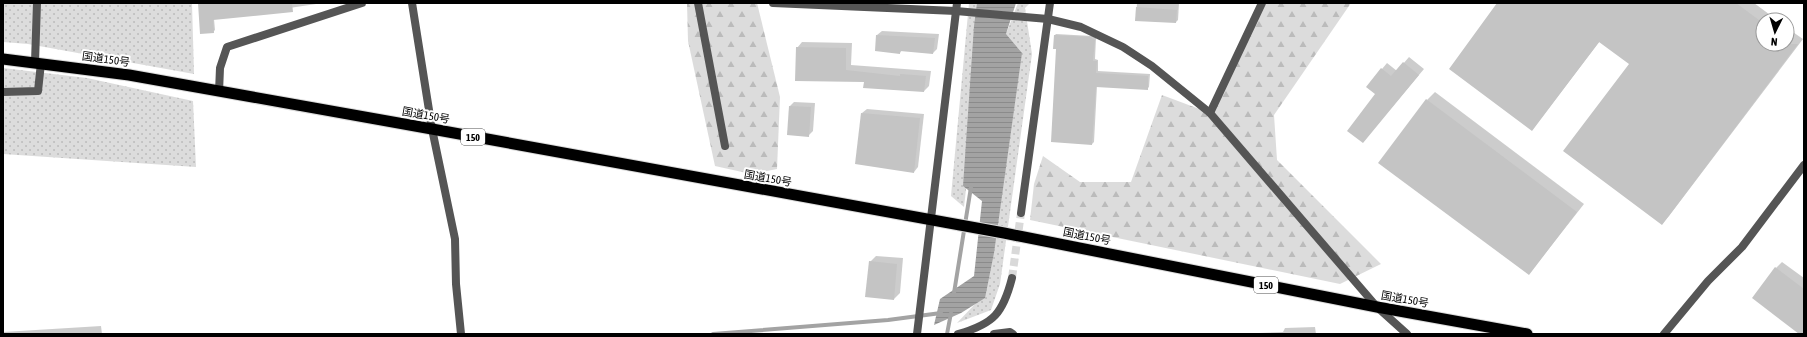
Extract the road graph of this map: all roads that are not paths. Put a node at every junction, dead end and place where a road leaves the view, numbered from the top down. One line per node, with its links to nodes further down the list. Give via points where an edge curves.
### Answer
1 (37, 3): 13 (street)
2 (362, 3): 15 (street, via 227,47 220,68)
3 (412, 3): 17 (street)
4 (698, 3): 18 (street)
5 (772, 3): 8 (street)
6 (1050, 3): 11 (street)
7 (1262, 3): 16 (street)
8 (811, 4): 9 (street)
9 (907, 6): 10 (street)
10 (956, 7): 11 (street, via 967,12); 21 (street)
11 (1048, 19): 16 (street, via 1081,26 1123,47 1152,66); 20 (street)
12 (3, 59): 13 (highway, 国道150号 / 150)
13 (38, 62): 14 (street, via 38,91); 15 (highway, 国道150号 / 150, via 129,75)
14 (3, 92)
15 (219, 92): 17 (highway, 国道150号 / 150)
16 (1210, 113): 23 (street)
17 (432, 129): 21 (highway, 国道150号 / 150); 25 (street, via 454,239)
18 (725, 146)
19 (1804, 165): 31 (street, via 1742,247 1708,281)
20 (1021, 214)
21 (937, 222): 23 (highway, 国道150号 / 150); 24 (street, via 920,305)
22 (1012, 278): 26 (street, via 1006,299 996,315 986,324)
23 (1377, 307): 29 (street); 30 (highway, 国道150号 / 150)
24 (918, 333)
25 (461, 334)
26 (958, 334)
27 (994, 334): 28 (street)
28 (1013, 334)
29 (1407, 334)
30 (1527, 334)
31 (1664, 334)

